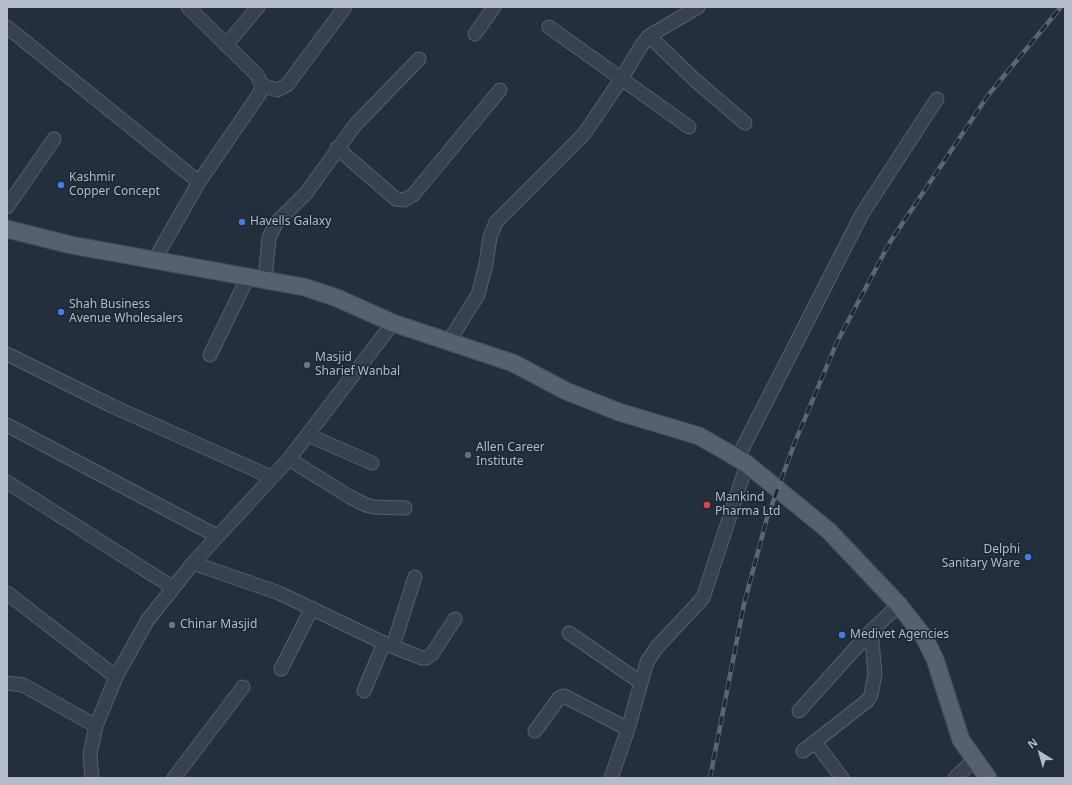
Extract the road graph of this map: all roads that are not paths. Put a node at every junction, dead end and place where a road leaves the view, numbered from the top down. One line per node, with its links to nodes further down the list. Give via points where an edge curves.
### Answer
1 (188, 7): 10 (street)
2 (258, 7): 10 (street)
3 (345, 7): 13 (street, via 287,85 277,90)
4 (494, 7): 8 (street)
5 (698, 7): 9 (street)
6 (7, 27): 20 (street)
7 (549, 27): 12 (street)
8 (475, 34)
9 (649, 36): 12 (street); 16 (street)
10 (226, 45): 13 (street, via 257,75)
11 (419, 59): 19 (street)
12 (622, 78): 17 (street); 27 (street, via 584,134 496,222 490,236 478,295)
13 (262, 85): 20 (street, via 260,93)
14 (500, 90): 19 (street, via 413,195 404,200 396,199)
15 (937, 99): 33 (street, via 862,214)
16 (745, 123)
17 (689, 127)
18 (54, 139): 21 (street)
19 (336, 148): 25 (street, via 307,192 271,230)
20 (199, 182): 23 (street)
21 (7, 207)
22 (7, 229): 23 (main road)
23 (155, 259): 24 (main road)
24 (248, 277): 25 (main road); 29 (street)
25 (265, 280): 26 (main road, via 304,287 337,298)
26 (393, 323): 27 (main road); 31 (street)
27 (449, 341): 33 (main road, via 513,363 597,404 699,436)
28 (7, 354): 35 (street, via 112,406)
29 (210, 355)
30 (7, 425): 38 (street)
31 (308, 435): 32 (street); 34 (street)
32 (289, 459): 35 (street); 37 (street, via 366,505)
33 (742, 461): 43 (main road, via 829,531); 51 (street, via 703,598 657,647 647,662)
34 (372, 463)
35 (271, 477): 38 (street)
36 (7, 482): 41 (street)
37 (405, 508)
38 (217, 536): 39 (street)
39 (193, 563): 41 (street); 44 (street, via 279,593)
40 (415, 578): 48 (street)
41 (172, 588): 50 (street, via 147,621)
42 (7, 593): 50 (street)
43 (899, 605): 46 (street); 61 (main road, via 924,637 960,740)
44 (312, 608): 48 (street); 49 (street)
45 (455, 619): 48 (street, via 429,657 422,658)
46 (871, 631): 55 (street); 59 (street, via 875,674 871,694 867,701)
47 (569, 633): 51 (street)
48 (388, 644): 54 (street)
49 (281, 669)
50 (116, 677): 56 (street)
51 (640, 682): 57 (street)
52 (7, 683): 56 (street, via 23,685)
53 (243, 687): 63 (street)
54 (364, 691)
55 (799, 711)
56 (96, 726): 62 (street, via 90,754)
57 (628, 729): 58 (street, via 564,696 559,698); 64 (street)
58 (535, 731)
59 (815, 742): 60 (street); 65 (street)
60 (803, 751)
61 (974, 760): 66 (street); 67 (main road)
62 (92, 778)
63 (174, 778)
64 (611, 778)
65 (842, 778)
66 (955, 778)
67 (988, 778)

